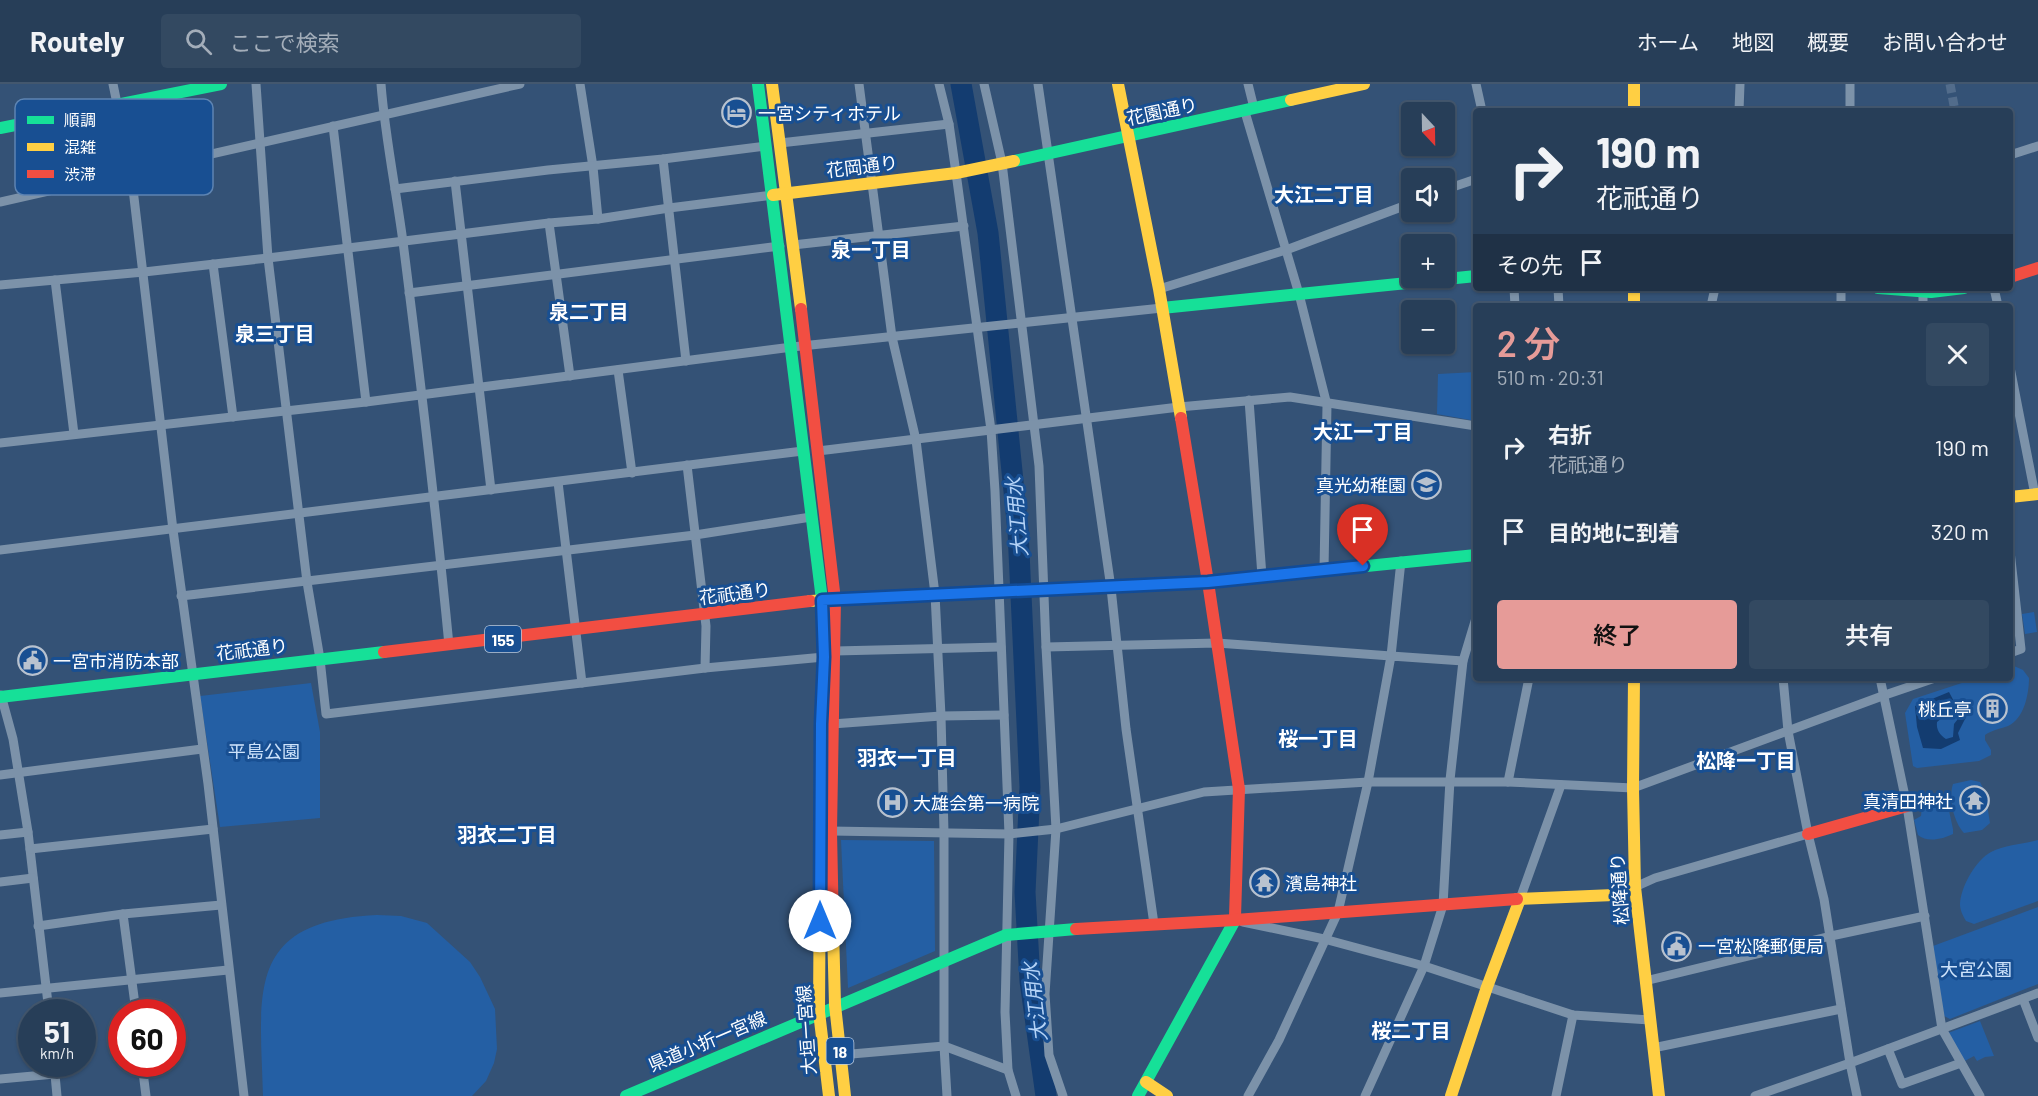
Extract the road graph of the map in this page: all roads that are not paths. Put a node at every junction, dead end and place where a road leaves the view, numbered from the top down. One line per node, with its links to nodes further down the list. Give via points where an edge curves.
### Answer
1 (113, 84): 20 (street)
2 (221, 84): 21 (main road)
3 (256, 84): 34 (street)
4 (381, 84): 27 (street)
5 (520, 84): 27 (street)
6 (580, 84): 43 (street)
7 (758, 84): 36 (main road, 大垣一宮線)
8 (772, 84): 35 (main road, 大垣一宮線)
9 (860, 84): 32 (street)
10 (939, 84): 28 (street)
11 (984, 84): 42 (street)
12 (1038, 84): 39 (street)
13 (1118, 84): 33 (main road)
14 (1248, 84): 26 (street)
15 (1364, 84): 26 (main road, 花園通り)
16 (1476, 84): 22 (street)
17 (1634, 84): 23 (main road)
18 (1740, 84): 24 (street)
19 (1850, 84): 25 (street)
20 (116, 99)
21 (143, 99)
22 (1481, 108)
23 (1634, 108)
24 (1739, 108)
25 (1850, 108)
26 (1250, 110): 33 (main road, 花園通り); 66 (street)
27 (383, 114): 30 (street); 49 (street)
28 (949, 124): 32 (street); 44 (street)
29 (15, 125): 31 (main road)
30 (333, 126): 34 (street); 65 (street)
31 (0, 128)
32 (866, 133): 35 (street); 47 (street)
33 (1128, 137): 39 (main road, 花園通り); 78 (main road)
34 (260, 142): 38 (street); 67 (street)
35 (780, 142): 50 (main road, 大垣一宮線)
36 (766, 146): 41 (street); 53 (main road, 大垣一宮線)
37 (2038, 146): 40 (street)
38 (213, 153)
39 (1048, 154): 42 (main road, 花園通り); 85 (street)
40 (2013, 154)
41 (663, 159): 43 (street); 56 (street)
42 (1002, 163): 44 (main road, 花岡通り); 86 (street)
43 (593, 167): 46 (street); 57 (street)
44 (956, 173): 47 (main road, 花岡通り); 59 (street)
45 (1473, 179): 48 (street)
46 (455, 182): 49 (street); 60 (street)
47 (872, 183): 50 (main road, 花岡通り); 61 (street)
48 (1455, 186)
49 (395, 189): 62 (street)
50 (786, 193): 53 (main road, 花岡通り); 63 (main road, 大垣一宮線)
51 (31, 195): 54 (street)
52 (134, 195): 71 (street)
53 (773, 195): 56 (street); 64 (main road, 大垣一宮線)
54 (0, 202)
55 (1401, 207): 66 (street)
56 (669, 208): 57 (street); 68 (street)
57 (598, 219): 58 (street)
58 (549, 223): 60 (street); 72 (street)
59 (964, 226): 61 (street); 87 (street)
60 (461, 235): 62 (street); 77 (street)
61 (879, 237): 63 (street); 88 (street)
62 (403, 242): 65 (street); 81 (street)
63 (793, 245): 89 (main road, 大垣一宮線)
64 (780, 246): 68 (street); 90 (main road, 大垣一宮線)
65 (347, 248): 67 (street); 98 (street)
66 (1286, 250): 78 (street); 82 (street)
67 (268, 258): 69 (street); 101 (street)
68 (675, 260): 72 (street); 91 (street)
69 (213, 264): 71 (street); 102 (street)
70 (2038, 268): 74 (main road)
71 (144, 272): 75 (street); 104 (street)
72 (556, 275): 77 (street); 93 (street)
73 (1473, 276): 82 (main road)
74 (2013, 276)
75 (55, 280): 76 (street); 108 (street)
76 (0, 285)
77 (466, 286): 81 (street); 95 (street)
78 (1159, 289): 84 (main road)
79 (1889, 291): 83 (main road)
80 (1951, 291): 83 (main road)
81 (409, 293): 96 (street)
82 (1299, 294): 84 (main road); 99 (street)
83 (1923, 300)
84 (1162, 308): 85 (street); 100 (main road)
85 (1072, 318): 86 (street); 103 (street)
86 (1023, 323): 87 (street); 105 (street)
87 (983, 327): 88 (street); 107 (street)
88 (892, 336): 89 (street); 109 (street)
89 (806, 345): 90 (street); 112 (main road, 大垣一宮線)
90 (792, 347): 91 (street); 111 (main road, 大垣一宮線)
91 (686, 362): 92 (street)
92 (618, 370): 93 (street); 114 (street)
93 (570, 376): 95 (street)
94 (2013, 381): 117 (street)
95 (478, 388): 96 (street); 116 (street)
96 (422, 395): 98 (street); 118 (street)
97 (1249, 400): 99 (street, via 1290,398); 100 (street); 130 (street)
98 (366, 402): 101 (street)
99 (1327, 405): 106 (street); 129 (street)
100 (1179, 407): 103 (street); 133 (main road)
101 (288, 411): 102 (street); 120 (street)
102 (233, 417): 104 (street)
103 (1086, 418): 105 (street); 134 (street)
104 (161, 424): 108 (street); 122 (street)
105 (1035, 424): 107 (street); 135 (street)
106 (1473, 426)
107 (991, 430): 109 (street); 136 (street)
108 (74, 434): 110 (street)
109 (916, 440): 112 (street); 137 (street)
110 (0, 443)
111 (804, 451): 113 (street); 121 (main road, 大垣一宮線)
112 (818, 451): 140 (main road, 大垣一宮線)
113 (687, 465): 114 (street); 123 (street)
114 (632, 473): 115 (street)
115 (558, 482): 116 (street); 125 (street)
116 (491, 490): 118 (street)
117 (2037, 495): 119 (main road)
118 (434, 497): 120 (street); 128 (street)
119 (2013, 497)
120 (299, 513): 122 (street); 132 (street)
121 (812, 517): 123 (street); 139 (main road, 大垣一宮線)
122 (173, 530): 124 (street); 138 (street)
123 (695, 535): 125 (street); 141 (street)
124 (0, 550)
125 (566, 550): 128 (street); 143 (street)
126 (1473, 555): 127 (main road, 花祇通り / 155)
127 (1401, 561): 129 (main road, 花祇通り / 155); 152 (street)
128 (441, 565): 132 (street); 145 (street)
129 (1324, 570): 130 (main road, 花祇通り / 155)
130 (1262, 576): 133 (main road, 花祇通り / 155)
131 (2013, 578): 151 (street, via 2021,649)
132 (308, 582): 138 (street); 154 (street)
133 (1208, 582): 134 (main road, 花祇通り / 155); 144 (main road)
134 (1112, 588): 135 (main road, 花祇通り / 155); 146 (street)
135 (1041, 590): 136 (main road, 花祇通り / 155); 148 (street)
136 (1002, 591): 137 (main road, 花祇通り / 155); 147 (street)
137 (936, 594): 140 (main road, 花祇通り / 155); 149 (street)
138 (181, 596): 157 (street)
139 (822, 600): 140 (main road, 花祇通り / 155); 141 (main road, 花祇通り / 155); 153 (main road, 大垣一宮線 / 18)
140 (835, 600): 150 (main road, 大垣一宮線 / 18)
141 (705, 615): 143 (main road, 花祇通り / 155); 156 (street)
142 (1473, 628): 155 (street)
143 (575, 631): 145 (main road, 花祇通り / 155); 163 (street)
144 (1217, 643): 146 (street); 152 (street); 179 (main road)
145 (449, 645): 154 (main road, 花祇通り / 155)
146 (1118, 646): 148 (street); 181 (street)
147 (1001, 647): 149 (street); 167 (street)
148 (1046, 647): 183 (street)
149 (937, 648): 150 (street); 168 (street)
150 (836, 651): 169 (main road, 大垣一宮線 / 18)
151 (2013, 652)
152 (1391, 656): 155 (street); 175 (street)
153 (824, 657): 156 (street); 221 (main road, 大垣一宮線 / 18)
154 (321, 659): 157 (main road, 花祇通り / 155); 163 (street, via 326,714)
155 (1463, 661): 174 (street)
156 (705, 668): 163 (street)
157 (192, 674): 166 (main road, 花祇通り / 155); 171 (street)
158 (1528, 681): 176 (street)
159 (1634, 681): 178 (main road, 松降通り)
160 (1783, 681): 170 (street)
161 (1881, 681): 165 (street)
162 (1926, 681): 165 (street)
163 (582, 683)
164 (0, 691): 166 (street)
165 (1885, 695): 170 (street); 180 (street)
166 (0, 697): 172 (street)
167 (1004, 714): 168 (street); 187 (street)
168 (942, 716): 169 (street); 186 (street)
169 (832, 724): 184 (main road, 大垣一宮線 / 18)
170 (1788, 731): 178 (street); 188 (street)
171 (202, 749): 172 (street); 182 (street)
172 (19, 773): 173 (street); 185 (street)
173 (0, 775)
174 (1450, 780): 175 (street); 176 (street); 196 (street)
175 (1368, 782): 179 (street); 197 (street)
176 (1508, 782): 177 (street)
177 (1561, 785): 178 (street); 194 (street)
178 (1633, 788): 193 (main road, 松降通り)
179 (1239, 789): 181 (street, via 1204,792); 200 (main road)
180 (1907, 806): 188 (main road); 199 (street)
181 (1138, 808): 183 (street); 201 (street)
182 (213, 829): 190 (street); 195 (street)
183 (1056, 829): 187 (street); 203 (street)
184 (831, 831): 186 (street); 219 (main road, 大垣一宮線 / 18)
185 (28, 832): 189 (street); 190 (street)
186 (944, 832): 187 (street); 207 (street)
187 (1009, 834): 204 (street)
188 (1808, 834): 193 (street); 205 (street)
189 (0, 835)
190 (30, 849): 191 (street)
191 (33, 878): 192 (street); 202 (street)
192 (0, 882)
193 (1635, 887): 194 (main road, 県道小折一宮線, via 1614,895); 211 (main road, 松降通り)
194 (1520, 899): 196 (main road, 県道小折一宮線); 212 (main road)
195 (221, 905): 198 (street); 209 (street)
196 (1443, 905): 197 (main road, 県道小折一宮線); 208 (street)
197 (1338, 912): 200 (main road, 県道小折一宮線); 206 (street)
198 (123, 914): 202 (street); 210 (street)
199 (1926, 916): 205 (street); 224 (street)
200 (1235, 920): 201 (main road, 県道小折一宮線); 206 (street); 237 (main road)
201 (1154, 924): 203 (main road, 県道小折一宮線)
202 (38, 926): 213 (street)
203 (1046, 931): 204 (main road, 県道小折一宮線); 246 (street, via 1049,1055)
204 (1011, 934): 207 (main road, 県道小折一宮線); 232 (street)
205 (1831, 936): 211 (street); 220 (street)
206 (1324, 939): 208 (street); 249 (street, via 1279,1040)
207 (944, 961): 219 (main road, 県道小折一宮線); 226 (street)
208 (1424, 966): 212 (street); 250 (street)
209 (228, 970): 210 (street); 240 (street)
210 (132, 980): 213 (street); 217 (street)
211 (1645, 981): 223 (main road, 松降通り)
212 (1487, 987): 222 (street); 251 (main road)
213 (46, 988): 214 (street); 216 (street)
214 (0, 993)
215 (2038, 993): 218 (street)
216 (47, 999)
217 (134, 999)
218 (2023, 999): 224 (street); 225 (street)
219 (835, 1005): 221 (main road, 県道小折一宮線); 229 (main road, 大垣一宮線 / 18)
220 (1841, 1009): 227 (street); 230 (street)
221 (819, 1012): 241 (main road, 県道小折一宮線); 242 (main road, 大垣一宮線 / 18)
222 (1573, 1015): 223 (street); 252 (street)
223 (1650, 1020): 227 (main road, 松降通り)
224 (1942, 1029): 228 (street); 231 (street)
225 (2038, 1038)
226 (944, 1046): 229 (street); 232 (street); 244 (street)
227 (1653, 1048): 253 (main road, 松降通り)
228 (1888, 1049): 230 (street); 231 (street, via 1902,1084)
229 (840, 1055): 243 (main road, 大垣一宮線 / 18)
230 (1850, 1063): 254 (street); 255 (street)
231 (1961, 1063): 256 (street)
232 (1008, 1070): 245 (street)
233 (22, 1077): 236 (street)
234 (55, 1077): 238 (street)
235 (144, 1077): 239 (street)
236 (0, 1079)
237 (1146, 1082): 247 (main road); 248 (main road)
238 (57, 1096)
239 (146, 1096)
240 (244, 1096)
241 (626, 1096)
242 (829, 1096)
243 (845, 1096)
244 (947, 1096)
245 (1016, 1096)
246 (1063, 1096)
247 (1138, 1096)
248 (1167, 1096)
249 (1248, 1096)
250 (1365, 1096)
251 (1451, 1096)
252 (1556, 1096)
253 (1659, 1096)
254 (1755, 1096)
255 (1857, 1096)
256 (1980, 1096)

